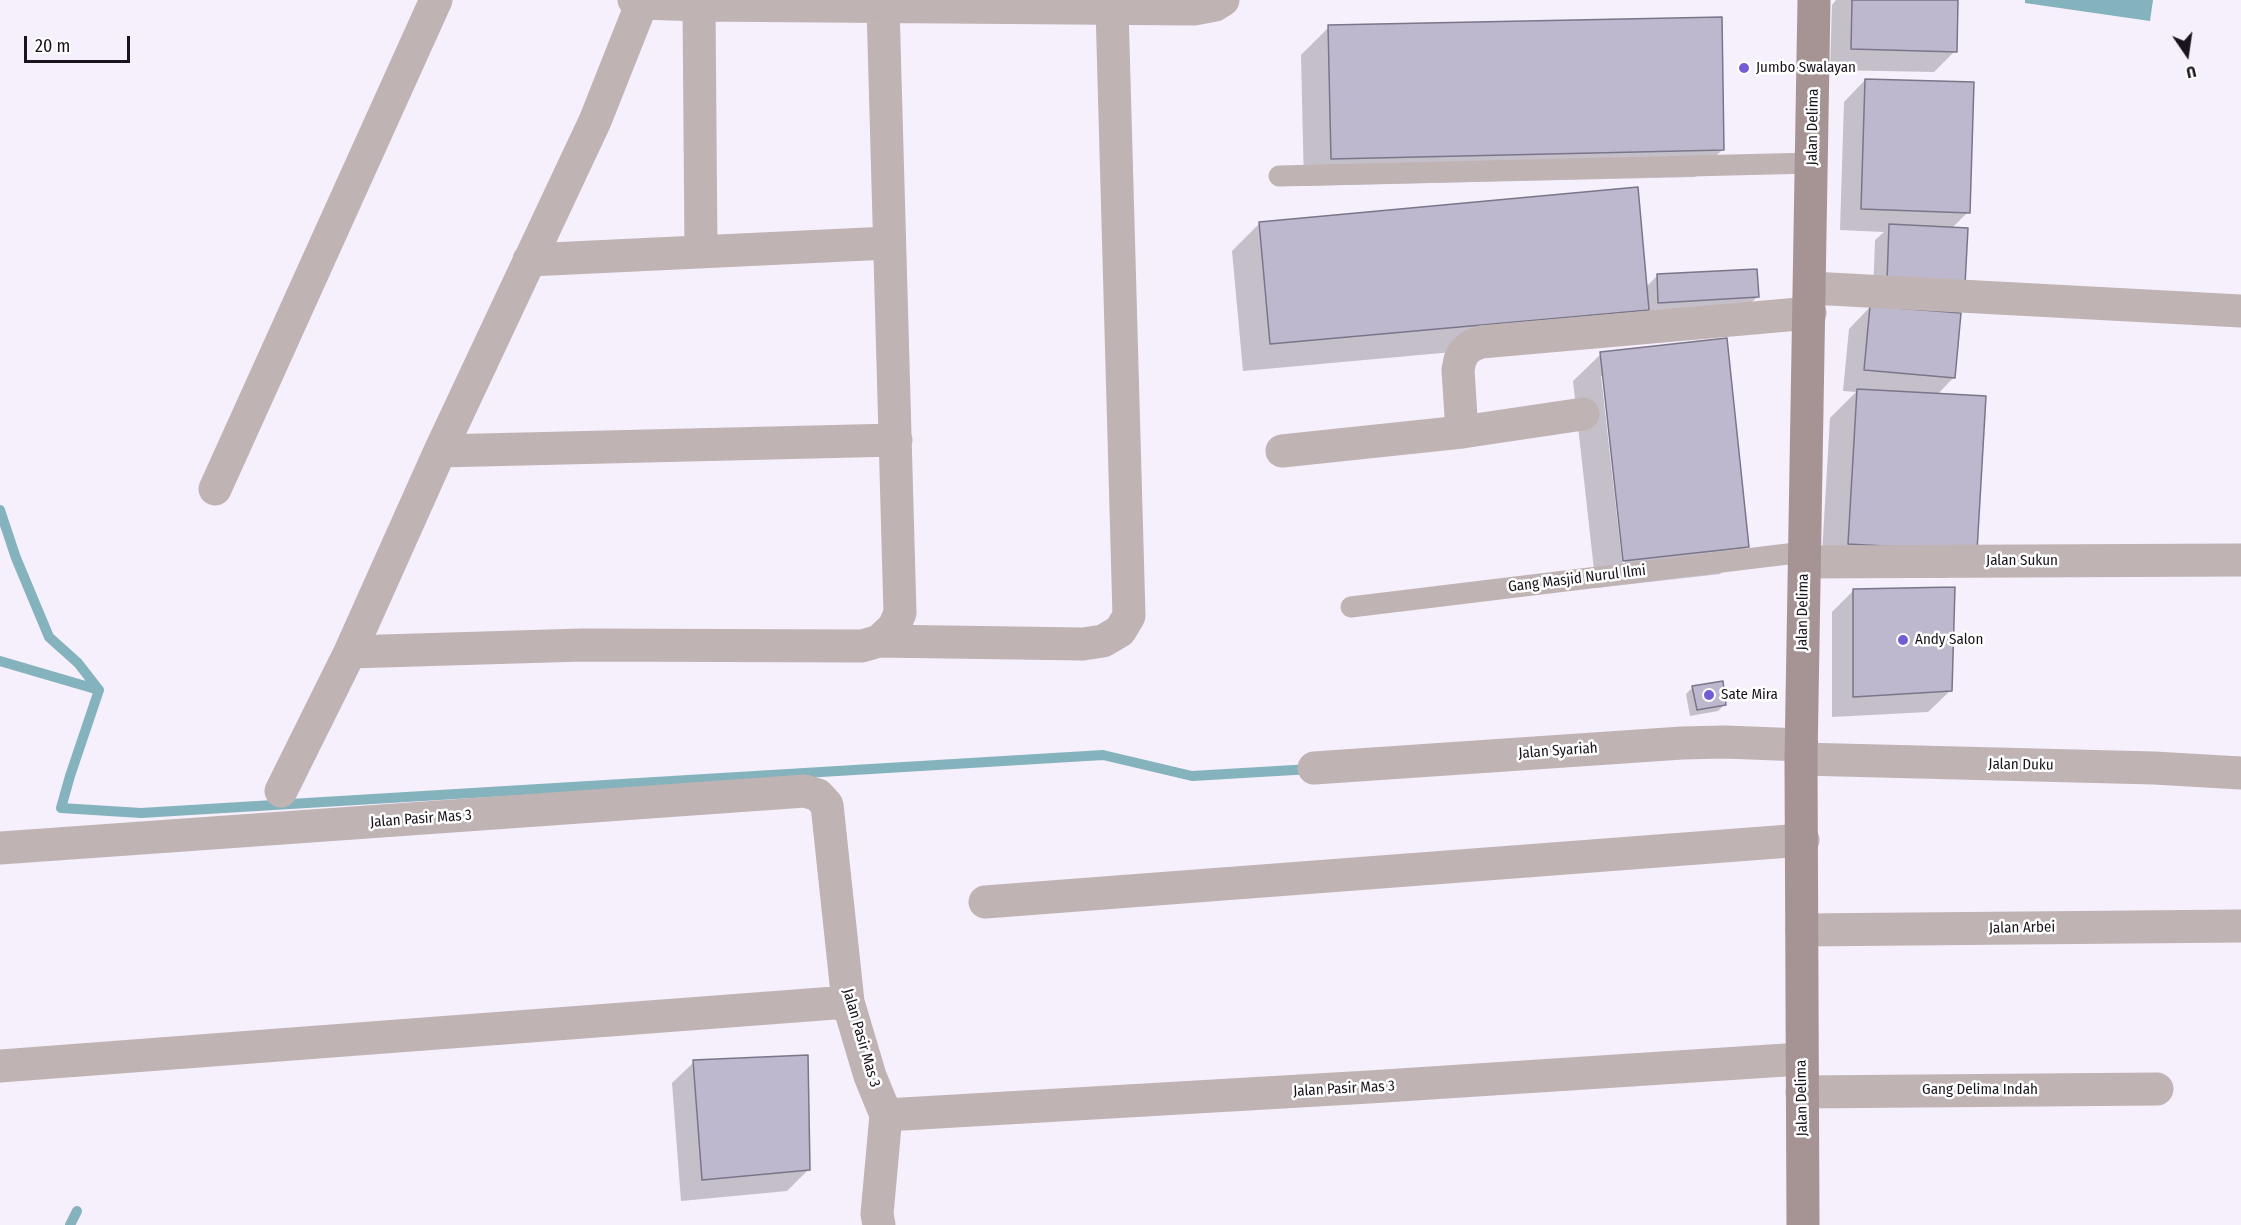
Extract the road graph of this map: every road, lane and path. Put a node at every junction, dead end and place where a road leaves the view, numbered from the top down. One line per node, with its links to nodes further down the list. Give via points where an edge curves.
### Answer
1 (436, 0): 20 (street)
2 (1223, 0): 7 (street, via 1194,9)
3 (1814, 0): 8 (main road, Jalan Delima)
4 (640, 1): 5 (street); 12 (street, via 595,121)
5 (699, 5): 6 (street); 11 (street)
6 (883, 6): 7 (street); 10 (street)
7 (1112, 8): 24 (street, via 1129,616 1120,631 1103,641 1083,644)
8 (1813, 163): 9 (lane); 13 (main road, Jalan Delima)
9 (1280, 176)
10 (888, 243): 11 (street); 17 (street)
11 (701, 252): 12 (street)
12 (529, 261): 18 (street)
13 (1810, 301): 14 (street); 16 (street, via 1481,342 1471,346 1460,360); 21 (main road, Jalan Delima)
14 (2241, 311)
15 (1583, 414): 16 (street)
16 (1462, 432): 19 (street)
17 (896, 440): 18 (street); 24 (street, via 900,613 894,627)
18 (440, 451): 25 (street)
19 (1282, 451)
20 (215, 489)
21 (1804, 557): 22 (street, Jalan Sukun); 23 (lane, Gang Masjid Nurul Ilmi); 26 (main road, Jalan Delima)
22 (2241, 560)
23 (1351, 607)
24 (879, 641): 25 (street, via 852,646 582,645)
25 (350, 652): 29 (street)
26 (1802, 752): 27 (street, Jalan Syariah, via 1725,742 1682,743); 28 (street, Jalan Duku); 30 (main road, Jalan Delima)
27 (1314, 768)
28 (2241, 773)
29 (281, 791)
30 (1803, 840): 32 (street); 34 (main road, Jalan Delima)
31 (0, 848): 35 (street, Jalan Pasir Mas 3, via 805,791 818,795 827,805)
32 (985, 902)
33 (2241, 926): 34 (street, Jalan Arbei)
34 (1802, 930): 36 (main road, Jalan Delima)
35 (848, 1002): 37 (street); 40 (street, Jalan Pasir Mas 3)
36 (1802, 1059): 39 (main road, Jalan Delima); 40 (street, Jalan Pasir Mas 3)
37 (0, 1066)
38 (2157, 1089): 39 (street, Gang Delima Indah)
39 (1802, 1092): 42 (main road, Jalan Delima)
40 (886, 1115): 41 (street)
41 (879, 1225)
42 (1803, 1225)

